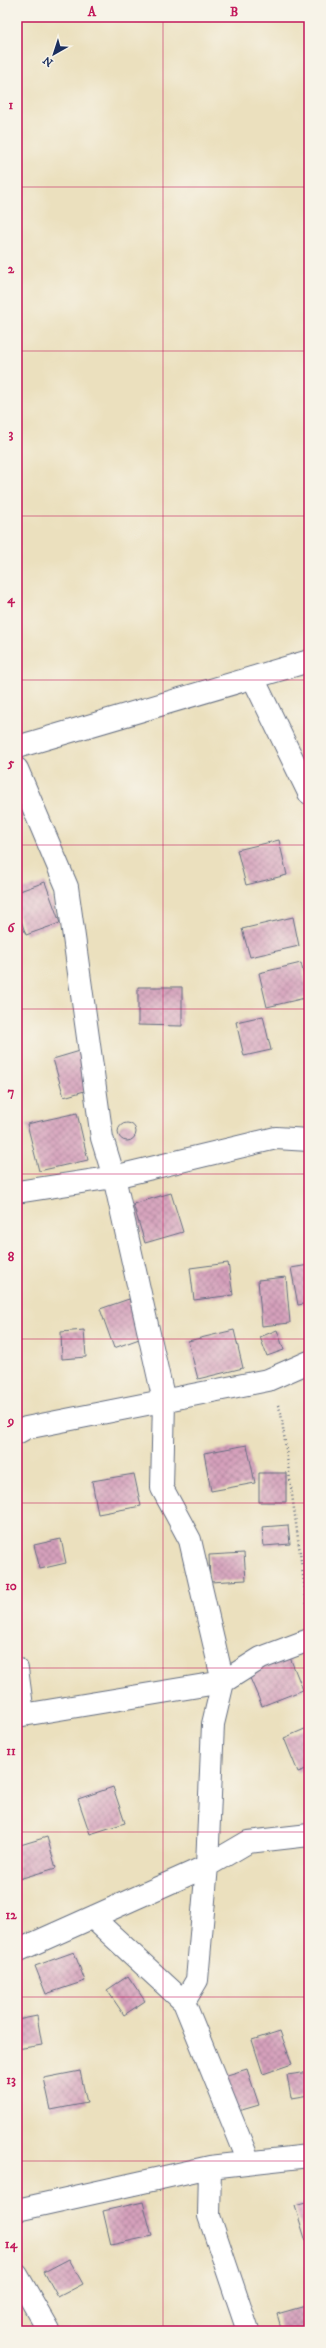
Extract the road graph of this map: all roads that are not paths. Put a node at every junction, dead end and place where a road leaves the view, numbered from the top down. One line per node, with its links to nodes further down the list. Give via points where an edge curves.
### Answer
1 (309, 661): 2 (street)
2 (253, 678): 3 (street); 5 (street)
3 (17, 746)
4 (17, 769): 7 (street, via 67,887 102,1138)
5 (309, 793)
6 (309, 1140): 7 (street, via 276,1138)
7 (114, 1177): 8 (street); 10 (street)
8 (17, 1192)
9 (309, 1362): 10 (street, via 268,1380)
10 (164, 1401): 11 (street, via 26,1428); 14 (street, via 162,1488 190,1540)
11 (17, 1433)
12 (309, 1640): 14 (street, via 261,1658)
13 (17, 1669): 15 (street)
14 (223, 1682): 15 (street); 17 (street, via 213,1724)
15 (20, 1715)
16 (309, 1835): 17 (street, via 248,1842)
17 (207, 1866): 18 (street); 20 (street, via 197,1980)
18 (93, 1918): 19 (street); 20 (street)
19 (17, 1951)
20 (184, 2002): 22 (street)
21 (309, 2156): 22 (street)
22 (249, 2162): 23 (street)
23 (210, 2167): 24 (street); 27 (street, via 209,2216)
24 (17, 2210)
25 (17, 2275): 26 (street)
26 (49, 2331)
27 (248, 2331)

